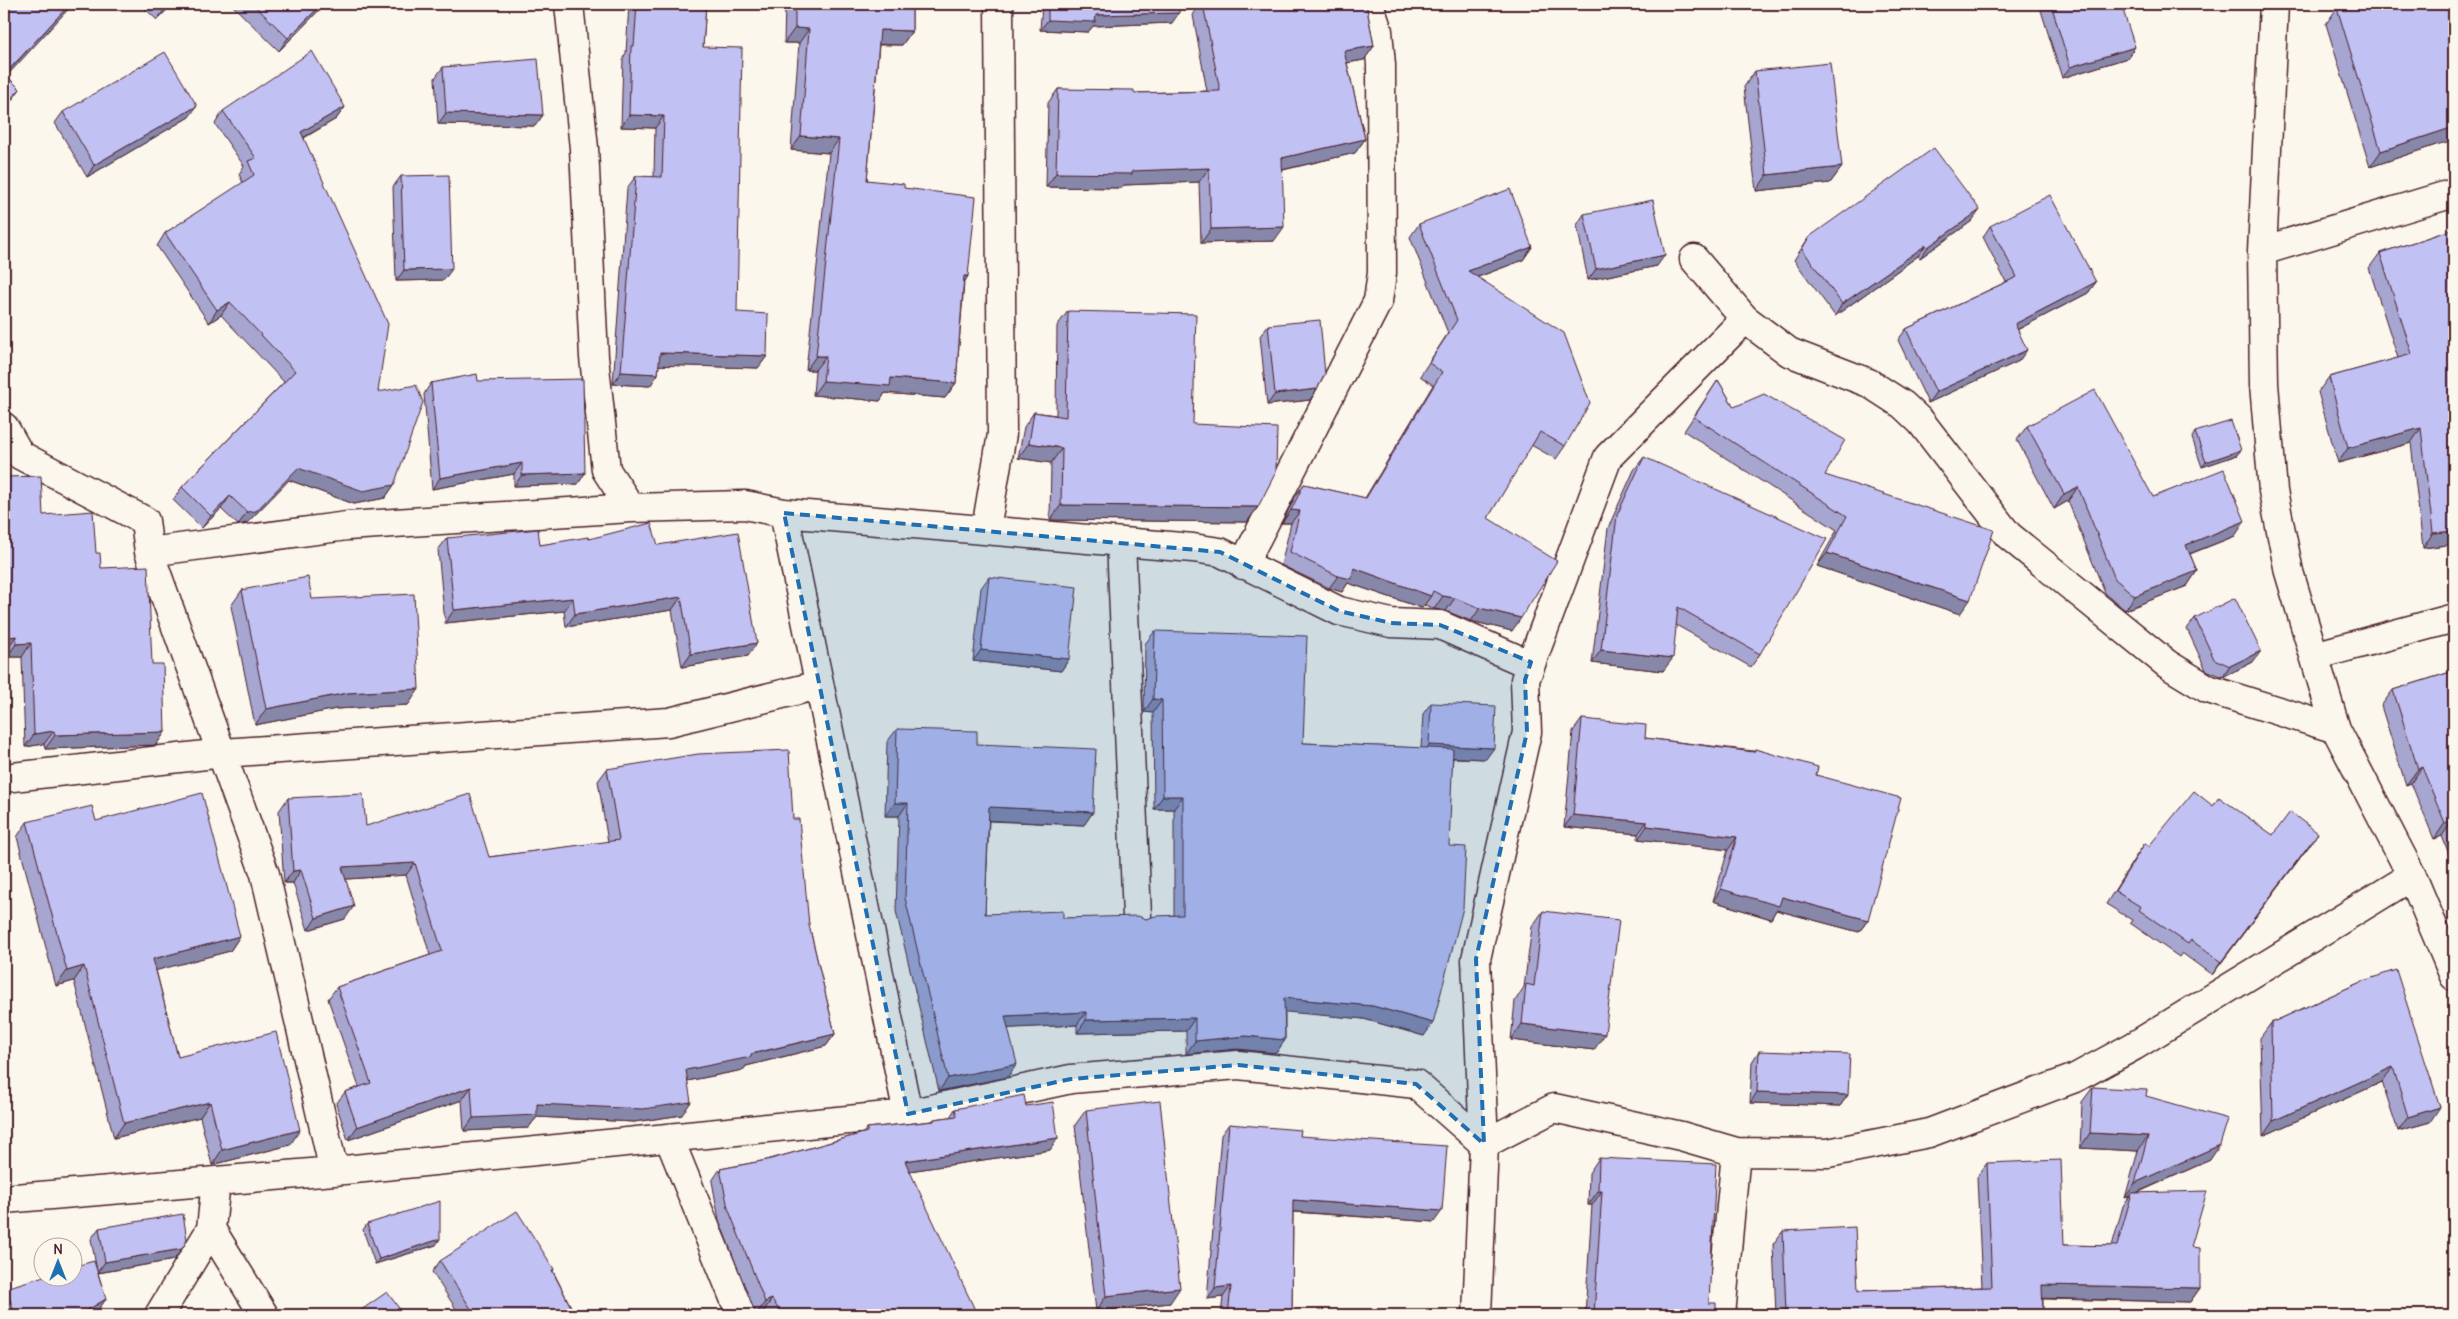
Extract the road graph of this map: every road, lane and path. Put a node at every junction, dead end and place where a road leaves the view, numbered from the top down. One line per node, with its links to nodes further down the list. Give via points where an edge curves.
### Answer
1 (569, 4): 10 (street, via 584,148 594,357 606,470)
2 (999, 4): 12 (street, via 1002,434)
3 (1369, 4): 15 (street, via 1378,31 1381,64 1382,273 1378,301)
4 (2274, 4): 6 (street)
5 (2454, 193): 6 (street)
6 (2262, 251): 17 (street, via 2264,384 2273,491 2288,572)
7 (1694, 259): 8 (street)
8 (1745, 319): 18 (street, via 1608,457); 20 (street, via 1789,352 1869,383 1902,405 1921,422 2008,535 2167,664 2208,689)
9 (4, 427): 14 (street, via 20,455 144,521)
10 (631, 508): 11 (street, via 745,505); 14 (street, via 347,526)
11 (784, 513): 12 (street); 19 (street)
12 (986, 530): 13 (street)
13 (1120, 542): 15 (street, via 1220,552); 24 (street)
14 (149, 552): 21 (street)
15 (1243, 565): 18 (street, via 1340,611 1391,623 1440,625 1524,662)
16 (2454, 618): 17 (street)
17 (2314, 656): 20 (street)
18 (1531, 662): 28 (street, via 1525,680 1527,732 1476,959)
19 (820, 685): 21 (street, via 669,722); 26 (street)
20 (2336, 729): 23 (street)
21 (223, 753): 22 (street); 30 (street, via 265,874)
22 (4, 778)
23 (2412, 876): 25 (street); 29 (street, via 2142,1041 2075,1078 1929,1133 1828,1153)
24 (1137, 916)
25 (2454, 976)
26 (908, 1114): 27 (street); 28 (street, via 1071,1079 1238,1065 1416,1084)
27 (668, 1138): 30 (street); 36 (street)
28 (1484, 1144): 29 (street, via 1554,1108 1681,1136); 37 (street)
29 (1736, 1152): 38 (street)
30 (334, 1171): 31 (street)
31 (216, 1181): 32 (street); 33 (street)
32 (4, 1199)
33 (211, 1229): 34 (street); 35 (street)
34 (159, 1315)
35 (264, 1315)
36 (741, 1315)
37 (1477, 1315)
38 (1721, 1315)

